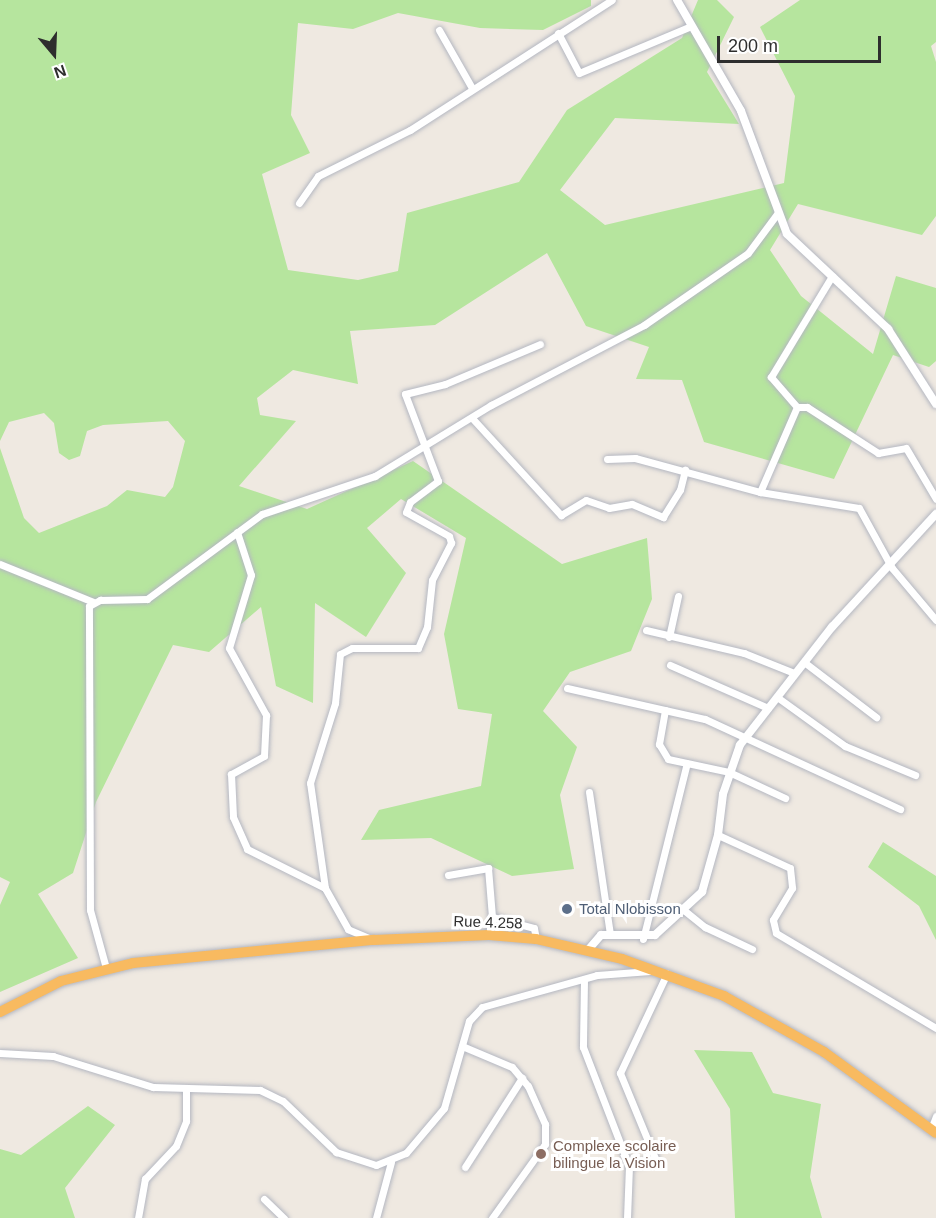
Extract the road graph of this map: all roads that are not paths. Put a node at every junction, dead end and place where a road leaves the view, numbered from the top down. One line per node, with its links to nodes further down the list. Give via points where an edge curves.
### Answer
1 (612, 0): 5 (street)
2 (677, 0): 3 (street)
3 (689, 27): 5 (street, via 579,73); 8 (street, via 741,111)
4 (439, 30): 6 (street)
5 (558, 33): 6 (street)
6 (472, 88): 7 (street, via 410,130 318,176)
7 (299, 204)
8 (777, 214): 9 (street, via 796,247); 13 (street, via 748,253 683,300)
9 (832, 276): 11 (street, via 888,329); 12 (street, via 771,377)
10 (540, 344): 14 (street, via 445,384 405,394)
11 (936, 404)
12 (797, 407): 17 (street); 18 (street, via 807,408 878,453 906,448)
13 (472, 418): 14 (street); 16 (street, via 561,514 586,500 609,508 632,504 663,517 680,490)
14 (423, 449): 20 (street, via 357,483 269,510); 45 (street, via 438,477 437,486 410,502 406,512 449,536 451,543 432,580 427,627 418,648 352,648 337,660 334,704 310,783)
15 (607, 459): 16 (street, via 635,458)
16 (685, 470): 17 (street)
17 (760, 492): 22 (street, via 859,508)
18 (936, 499)
19 (936, 514): 22 (street)
20 (237, 531): 24 (street, via 147,598); 45 (street, via 251,575 229,648 266,715 264,756 231,774 232,817 247,849)
21 (0, 564): 24 (street)
22 (892, 568): 25 (street); 28 (street)
23 (678, 596): 27 (street)
24 (93, 602): 55 (street, via 86,770 90,910)
25 (936, 620)
26 (645, 630): 27 (street)
27 (669, 637): 30 (street, via 744,654)
28 (804, 662): 30 (street); 35 (street)
29 (670, 665): 33 (street)
30 (794, 673): 32 (street)
31 (567, 687): 34 (street)
32 (777, 697): 33 (street); 39 (street, via 845,746)
33 (768, 708): 36 (street)
34 (665, 710): 36 (street); 37 (street, via 660,753)
35 (876, 717)
36 (747, 735): 38 (street); 42 (street)
37 (687, 763): 38 (street); 52 (street)
38 (729, 772): 41 (street); 43 (street)
39 (915, 776)
40 (590, 792): 48 (street)
41 (785, 798)
42 (900, 809)
43 (718, 835): 46 (street, via 705,886); 59 (street, via 789,868 792,888 773,920 776,933)
44 (448, 875): 47 (street, via 488,868)
45 (325, 888): 50 (street, via 348,929)
46 (685, 911): 52 (street); 53 (street, via 705,927)
47 (492, 917): 49 (street); 51 (street, via 534,928)
48 (610, 934): 52 (street); 54 (street, via 596,936)
49 (489, 935): 50 (highway, Rue 4.258); 51 (highway, Rue 4.258)
50 (374, 939): 55 (highway, Rue 4.258)
51 (536, 939): 54 (highway, Rue 4.258)
52 (643, 939)
53 (752, 949)
54 (588, 950): 56 (highway, Rue 4.258)
55 (106, 968): 58 (highway, Rue 4.258, via 40,990)
56 (663, 971): 57 (street); 65 (highway, Rue 4.258, via 790,1031); 67 (street, via 620,1074 655,1158)
57 (584, 980): 60 (street, via 482,1007 469,1021); 67 (street, via 583,1047)
58 (0, 1012)
59 (936, 1028)
60 (462, 1046): 62 (street, via 502,1062); 66 (street, via 444,1108)
61 (0, 1053): 63 (street, via 53,1056 153,1086)
62 (522, 1078): 68 (street); 73 (street, via 545,1124 545,1144)
63 (186, 1090): 66 (street, via 260,1090 284,1101 349,1160); 70 (street, via 186,1121 176,1146 145,1179)
64 (936, 1116): 65 (street)
65 (933, 1131)
66 (391, 1162): 72 (street)
67 (629, 1166): 74 (street)
68 (465, 1167)
69 (264, 1199): 71 (street)
70 (138, 1218)
71 (284, 1218)
72 (376, 1218)
73 (492, 1218)
74 (627, 1218)

